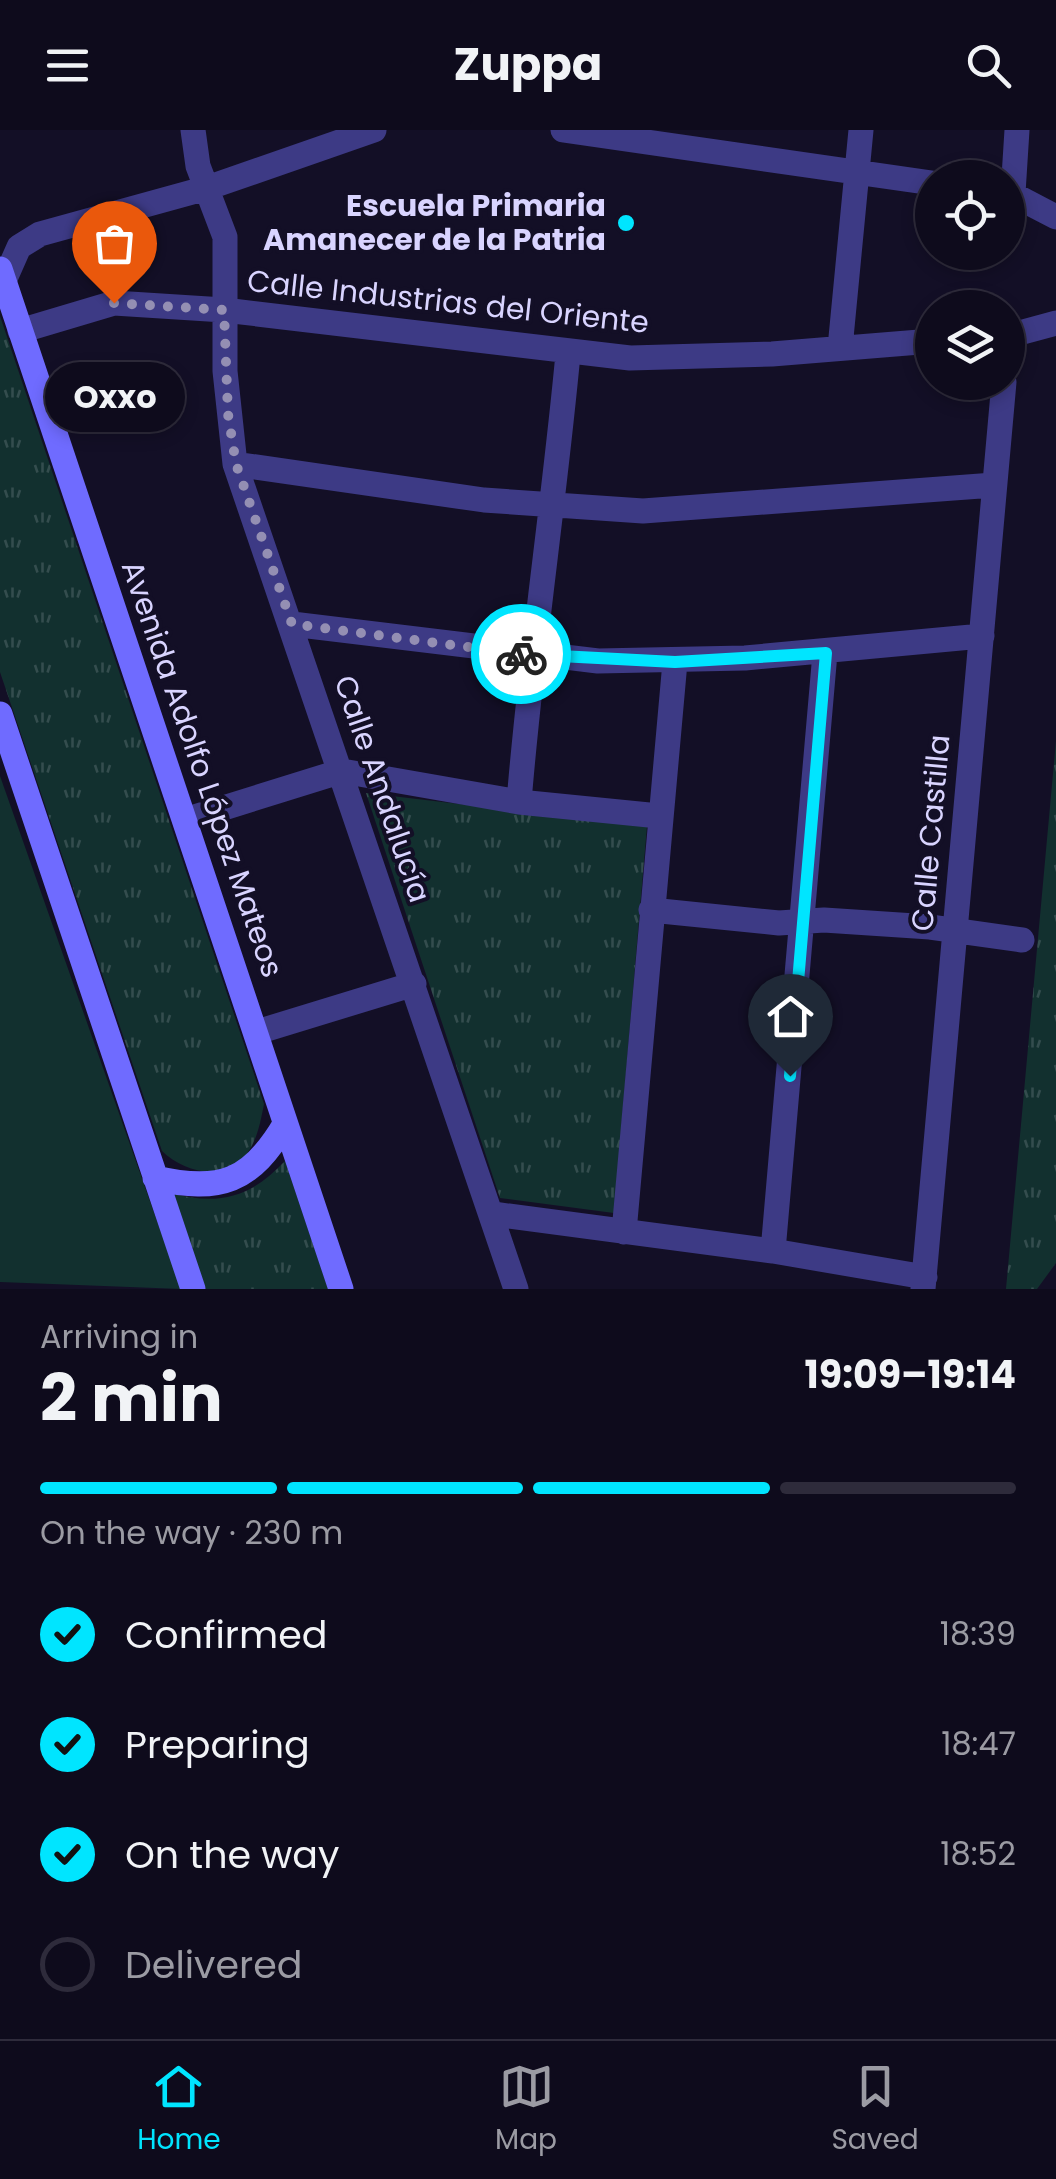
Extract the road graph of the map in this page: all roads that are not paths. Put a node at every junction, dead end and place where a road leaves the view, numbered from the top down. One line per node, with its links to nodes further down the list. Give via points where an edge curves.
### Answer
1 (193, 130): 10 (street, Calle Andalucía)
2 (374, 130): 6 (street)
3 (563, 130): 8 (street)
4 (861, 130): 8 (street)
5 (1017, 130): 7 (street)
6 (346, 134): 10 (street)
7 (1014, 160)
8 (858, 174): 9 (street); 19 (street)
9 (915, 181)
10 (207, 188): 13 (street, via 40,234 19,246); 14 (street, Calle Andalucía, via 226,237)
11 (1025, 201): 12 (street)
12 (1056, 217)
13 (1, 278): 16 (main road, Avenida Adolfo López Mateos)
14 (224, 310): 16 (street, Calle Industrias del Oriente, via 114,303); 20 (street, Calle Industrias del Oriente); 22 (street, Calle Andalucía)
15 (1056, 324): 17 (street)
16 (20, 330): 34 (main road, Avenida Adolfo López Mateos)
17 (1025, 332)
18 (915, 342): 19 (street, Calle Industrias del Oriente)
19 (840, 348): 20 (street, Calle Industrias del Oriente, via 708,358)
20 (568, 354): 24 (street)
21 (1002, 400): 23 (street, Calle Castilla)
22 (236, 464): 24 (street); 25 (street, Calle Andalucía)
23 (994, 485): 24 (street, via 726,508); 26 (street, Calle Castilla)
24 (554, 507): 28 (street)
25 (292, 624): 28 (street); 31 (street, Calle Andalucía)
26 (982, 636): 27 (street); 37 (street, Calle Castilla)
27 (826, 653): 29 (street); 36 (street)
28 (530, 655): 29 (street); 32 (street)
29 (675, 662): 33 (street)
30 (0, 714): 42 (main road)
31 (342, 771): 32 (street); 34 (street); 39 (street, Calle Andalucía)
32 (519, 802): 33 (street)
33 (660, 816): 35 (street)
34 (185, 820): 40 (main road, Avenida Adolfo López Mateos)
35 (651, 910): 36 (street); 44 (street)
36 (802, 920): 37 (street); 45 (street)
37 (954, 931): 38 (street); 46 (street, Calle Castilla)
38 (1022, 940)
39 (414, 984): 40 (street); 43 (street, Calle Andalucía)
40 (257, 1032): 41 (main road, Avenida Adolfo López Mateos)
41 (285, 1124): 42 (main road, via 268,1152 237,1177 188,1185); 48 (main road, Avenida Adolfo López Mateos)
42 (156, 1178): 47 (main road)
43 (493, 1214): 44 (street); 49 (street, Calle Andalucía)
44 (624, 1232): 45 (street)
45 (773, 1251): 46 (street)
46 (924, 1283)
47 (193, 1289)
48 (342, 1289)
49 (516, 1289)

